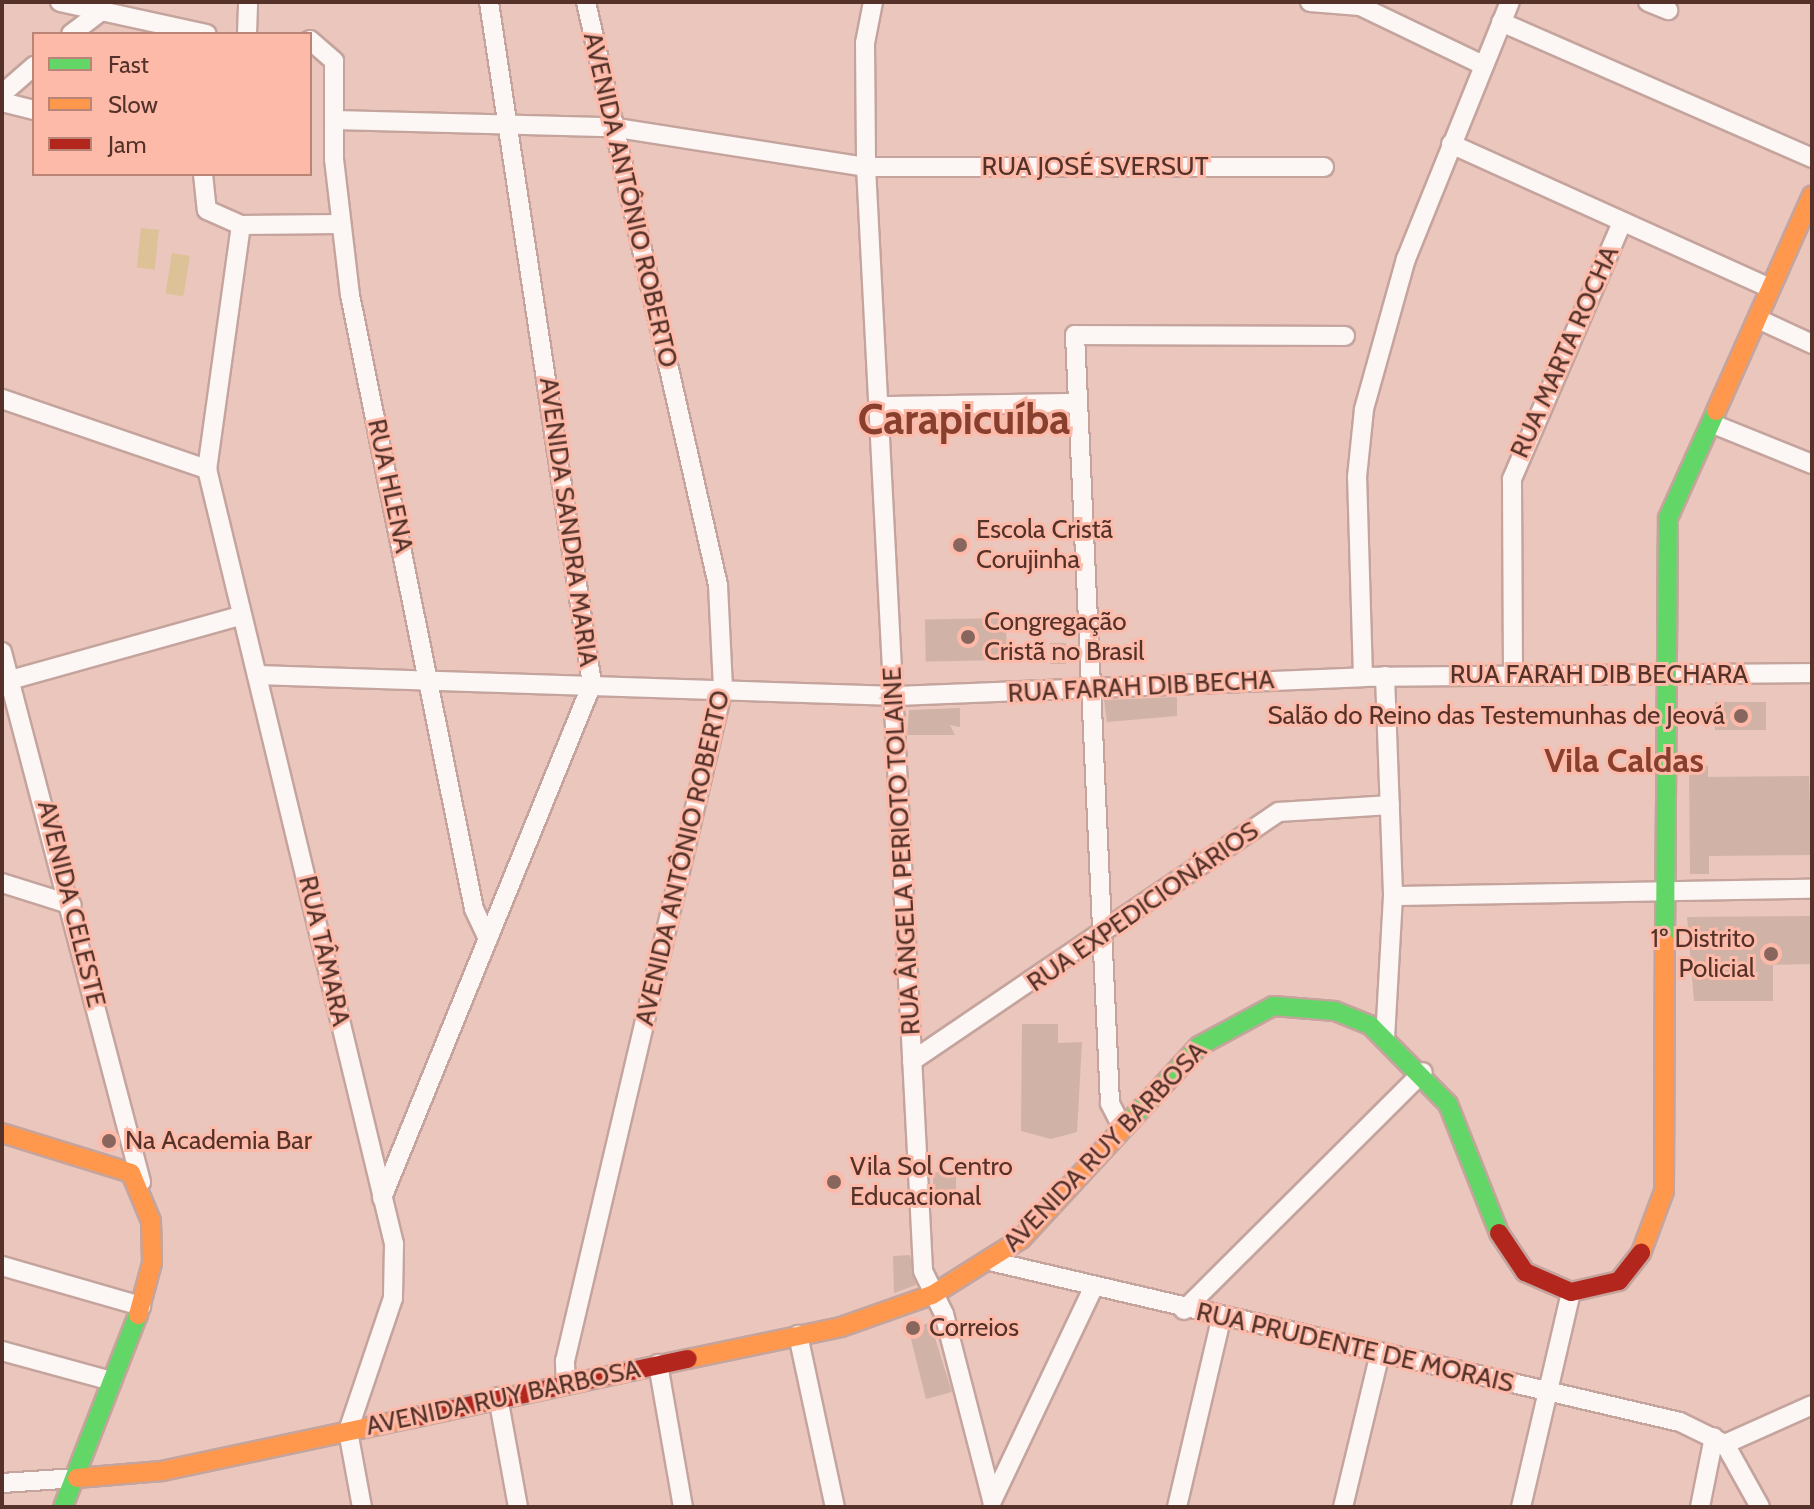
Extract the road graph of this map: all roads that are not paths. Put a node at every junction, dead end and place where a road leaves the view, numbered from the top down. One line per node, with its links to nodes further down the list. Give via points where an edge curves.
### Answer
1 (60, 2): 10 (street)
2 (248, 2): 14 (street)
3 (489, 2): 22 (street, AVENIDA SANDRA MARIA)
4 (586, 2): 23 (street, AVENIDA ANTÔNIO ROBERTO)
5 (873, 2): 26 (street, RUA ÂNGELA PERIOTO TOLAINE, via 865,43)
6 (1310, 2): 16 (street, via 1360,6)
7 (1510, 2): 11 (street)
8 (1648, 2): 9 (street)
9 (1668, 10)
10 (99, 13): 12 (street); 13 (street)
11 (1501, 22): 16 (street); 25 (street)
12 (74, 32)
13 (197, 32)
14 (247, 32)
15 (312, 42): 21 (street, RUA HLENA, via 334,61)
16 (1483, 65): 24 (street)
17 (32, 68): 18 (street)
18 (2, 94)
19 (2, 102): 20 (street)
20 (32, 110)
21 (335, 120): 22 (street, RUA JOSÉ SVERSUT); 31 (street, RUA HLENA)
22 (509, 123): 23 (street, RUA JOSÉ SVERSUT); 53 (street, AVENIDA SANDRA MARIA)
23 (611, 127): 26 (street, RUA JOSÉ SVERSUT); 54 (street, AVENIDA ANTÔNIO ROBERTO, via 718,585)
24 (1451, 144): 30 (street); 50 (street, via 1397,286 1364,409 1357,477)
25 (1812, 158)
26 (866, 167): 27 (street, RUA JOSÉ SVERSUT); 39 (street, RUA ÂNGELA PERIOTO TOLAINE)
27 (1324, 167)
28 (203, 176): 32 (street, via 207,210)
29 (1812, 195): 33 (street)
30 (1622, 222): 33 (street); 46 (street, RUA MARTA ROCHA, via 1512,479)
31 (339, 224): 32 (street); 52 (street, RUA HLENA)
32 (241, 225): 42 (street)
33 (1770, 288): 34 (street)
34 (1758, 319): 36 (street); 40 (street)
35 (1345, 336): 38 (street, via 1075,335)
36 (1812, 344)
37 (4, 394): 42 (street)
38 (1074, 403): 39 (street); 55 (street)
39 (882, 406): 56 (street, RUA ÂNGELA PERIOTO TOLAINE)
40 (1713, 424): 41 (street); 49 (street, via 1668,518)
41 (1812, 464)
42 (207, 469): 43 (street, RUA TÂMARA)
43 (240, 616): 47 (street, RUA TÂMARA); 51 (street)
44 (2, 652): 51 (street, AVENIDA CELESTE)
45 (1812, 673): 49 (street, RUA FARAH DIB BECHARA)
46 (1513, 674): 48 (street, RUA FARAH DIB BECHARA); 49 (street, RUA FARAH DIB BECHARA)
47 (257, 675): 52 (street, RUA FARAH DIB BECHA); 73 (street, RUA TÂMARA)
48 (1385, 676): 50 (street, RUA FARAH DIB BECHA); 57 (street)
49 (1664, 676): 60 (street)
50 (1363, 677): 55 (street, RUA FARAH DIB BECHA)
51 (14, 679): 62 (street, AVENIDA CELESTE)
52 (430, 681): 53 (street, RUA FARAH DIB BECHA); 64 (street, RUA HLENA, via 474,909)
53 (592, 684): 54 (street, RUA FARAH DIB BECHA); 64 (street, AVENIDA SANDRA MARIA)
54 (723, 688): 56 (street, RUA FARAH DIB BECHA); 87 (street, AVENIDA ANTÔNIO ROBERTO, via 565,1361)
55 (1092, 691): 56 (street, RUA FARAH DIB BECHA); 63 (street)
56 (897, 696): 66 (street, RUA ÂNGELA PERIOTO TOLAINE)
57 (1390, 805): 61 (street); 63 (street, RUA EXPEDICIONÁRIOS, via 1279,812)
58 (2, 883): 62 (street)
59 (1812, 889): 60 (street)
60 (1662, 892): 61 (street); 77 (street, via 1668,1104 1658,1221 1625,1276 1605,1288)
61 (1393, 896): 65 (street)
62 (72, 905): 69 (street, AVENIDA CELESTE)
63 (1107, 935): 66 (street, RUA EXPEDICIONÁRIOS); 68 (street, via 1110,1103)
64 (488, 939): 73 (street, AVENIDA SANDRA MARIA)
65 (1385, 1038): 67 (street, AVENIDA RUY BARBOSA); 68 (street, AVENIDA RUY BARBOSA, via 1307,1005 1249,1013 1199,1046)
66 (912, 1061): 78 (street, RUA ÂNGELA PERIOTO TOLAINE, via 923,1271)
67 (1423, 1072): 77 (street, AVENIDA RUY BARBOSA, via 1459,1127 1503,1244 1525,1272); 80 (street)
68 (1122, 1127): 74 (street, AVENIDA RUY BARBOSA)
69 (127, 1129): 71 (street, via 122,1156); 72 (street, AVENIDA CELESTE)
70 (2, 1133): 71 (street)
71 (107, 1165): 72 (street, via 131,1173)
72 (142, 1186): 79 (street, AVENIDA CELESTE, via 154,1247)
73 (382, 1198): 91 (street, RUA TÂMARA, via 394,1244 393,1298)
74 (994, 1262): 76 (street, RUA PRUDENTE DE MORAIS); 78 (street, AVENIDA RUY BARBOSA)
75 (2, 1266): 79 (street)
76 (1093, 1288): 80 (street, RUA PRUDENTE DE MORAIS); 95 (street)
77 (1571, 1292): 88 (street)
78 (932, 1295): 82 (street, AVENIDA RUY BARBOSA); 95 (street, RUA ÂNGELA PERIOTO TOLAINE, via 944,1314)
79 (141, 1306): 86 (street, AVENIDA CELESTE)
80 (1184, 1310): 81 (street, RUA PRUDENTE DE MORAIS)
81 (1221, 1320): 84 (street, RUA PRUDENTE DE MORAIS); 101 (street)
82 (798, 1335): 85 (street, AVENIDA RUY BARBOSA); 100 (street)
83 (2, 1351): 86 (street)
84 (1380, 1353): 88 (street, RUA PRUDENTE DE MORAIS); 102 (street)
85 (658, 1364): 87 (street, AVENIDA RUY BARBOSA); 99 (street)
86 (112, 1381): 93 (street, AVENIDA CELESTE)
87 (566, 1383): 89 (street, AVENIDA RUY BARBOSA)
88 (1547, 1391): 92 (street, RUA PRUDENTE DE MORAIS); 103 (street)
89 (498, 1397): 91 (street, AVENIDA RUY BARBOSA); 98 (street)
90 (1812, 1405): 92 (street)
91 (348, 1431): 93 (street, AVENIDA RUY BARBOSA, via 162,1471); 97 (street)
92 (1720, 1440): 104 (street); 105 (street)
93 (77, 1478): 94 (street, AVENIDA RUY BARBOSA); 96 (street, AVENIDA CELESTE)
94 (2, 1483)
95 (991, 1503)
96 (63, 1507)
97 (362, 1507)
98 (518, 1507)
99 (683, 1507)
100 (835, 1507)
101 (1177, 1507)
102 (1343, 1507)
103 (1521, 1507)
104 (1700, 1507)
105 (1760, 1507)

